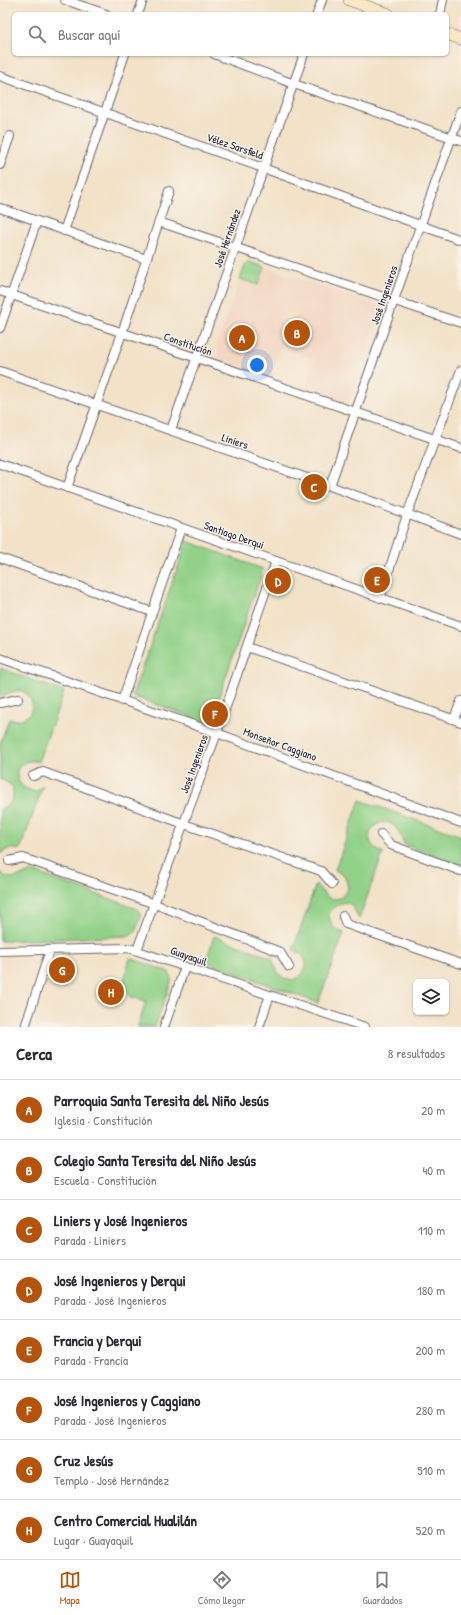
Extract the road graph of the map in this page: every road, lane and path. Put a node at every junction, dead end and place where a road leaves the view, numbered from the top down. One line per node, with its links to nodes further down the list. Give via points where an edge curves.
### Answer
1 (65, 0): 6 (street)
2 (143, 0): 7 (street)
3 (322, 0): 8 (street)
4 (349, 0): 9 (main road)
5 (443, 0): 10 (street)
6 (100, 12)
7 (139, 12)
8 (318, 12)
9 (383, 12)
10 (440, 12)
11 (449, 35): 12 (main road)
12 (461, 39)
13 (124, 56): 19 (street)
14 (219, 56): 17 (street)
15 (303, 56): 17 (street, José Hernández)
16 (0, 76): 19 (street, Vélez Sarsfield)
17 (294, 84): 21 (street); 24 (street, José Hernández)
18 (461, 111): 21 (street, José Ingenieros)
19 (104, 113): 24 (street, Vélez Sarsfield); 30 (street)
20 (10, 136): 23 (street)
21 (452, 138): 22 (street); 29 (street, José Ingenieros)
22 (461, 141)
23 (0, 165)
24 (263, 168): 29 (street, Vélez Sarsfield); 32 (street, José Hernández)
25 (169, 192): 28 (street)
26 (0, 208): 27 (street)
27 (37, 221): 30 (street); 35 (street)
28 (159, 222): 32 (street); 33 (street)
29 (420, 225): 31 (street, Vélez Sarsfield); 36 (street, José Ingenieros)
30 (64, 231): 33 (street)
31 (461, 240)
32 (236, 247): 36 (street); 40 (street, José Hernández)
33 (146, 259): 39 (street)
34 (0, 291): 35 (street, Constitución)
35 (11, 295): 38 (street); 39 (street, Constitución)
36 (394, 300): 37 (street); 44 (street, José Ingenieros)
37 (461, 323)
38 (0, 328)
39 (122, 333): 40 (street, Constitución); 43 (street)
40 (196, 359): 44 (street, Constitución); 45 (street, José Hernández)
41 (461, 370): 46 (street)
42 (0, 371): 43 (street, Liniers)
43 (97, 404): 45 (street, Liniers); 50 (street)
44 (356, 412): 46 (street, Constitución); 49 (street, José Ingenieros)
45 (171, 430): 49 (street, Liniers)
46 (434, 439): 47 (street, Constitución); 51 (street)
47 (461, 448)
48 (0, 464): 50 (street, Santiago Derqui)
49 (330, 486): 51 (street, Liniers)
50 (67, 488): 52 (street, Santiago Derqui)
51 (407, 515): 53 (street, Liniers); 56 (street)
52 (181, 528): 55 (street, Santiago Derqui); 57 (street)
53 (461, 534)
54 (0, 558): 57 (street)
55 (276, 561): 56 (street, Santiago Derqui); 59 (street, José Ingenieros)
56 (380, 598): 58 (street, Santiago Derqui)
57 (152, 612): 62 (street)
58 (461, 626)
59 (247, 647): 65 (street); 66 (street, José Ingenieros)
60 (0, 658): 62 (street, Monseñor Caggiano)
61 (18, 699): 64 (street)
62 (122, 700): 66 (street, Monseñor Caggiano)
63 (461, 701): 65 (street)
64 (0, 703)
65 (457, 721)
66 (217, 733): 68 (street, Monseñor Caggiano); 69 (street, José Ingenieros)
67 (33, 776): 69 (street, via 43,772)
68 (461, 823)
69 (184, 824): 73 (street, via 321,871); 74 (street, José Ingenieros)
70 (381, 834): 72 (street, via 391,845)
71 (9, 861): 74 (street, via 23,858)
72 (461, 871)
73 (332, 884)
74 (155, 904): 77 (street, José Ingenieros); 81 (street, via 280,952)
75 (343, 916): 79 (street, via 346,924)
76 (50, 950): 77 (street, Guayaquil); 78 (street, Guayaquil); 84 (street)
77 (137, 950): 80 (street, Guayaquil)
78 (0, 951)
79 (461, 964)
80 (185, 967): 82 (street, Guayaquil); 85 (street)
81 (289, 967)
82 (270, 995): 83 (street, Guayaquil); 86 (street)
83 (354, 1025): 87 (street, Guayaquil)
84 (25, 1027)
85 (164, 1027)
86 (259, 1027)
87 (364, 1027)

